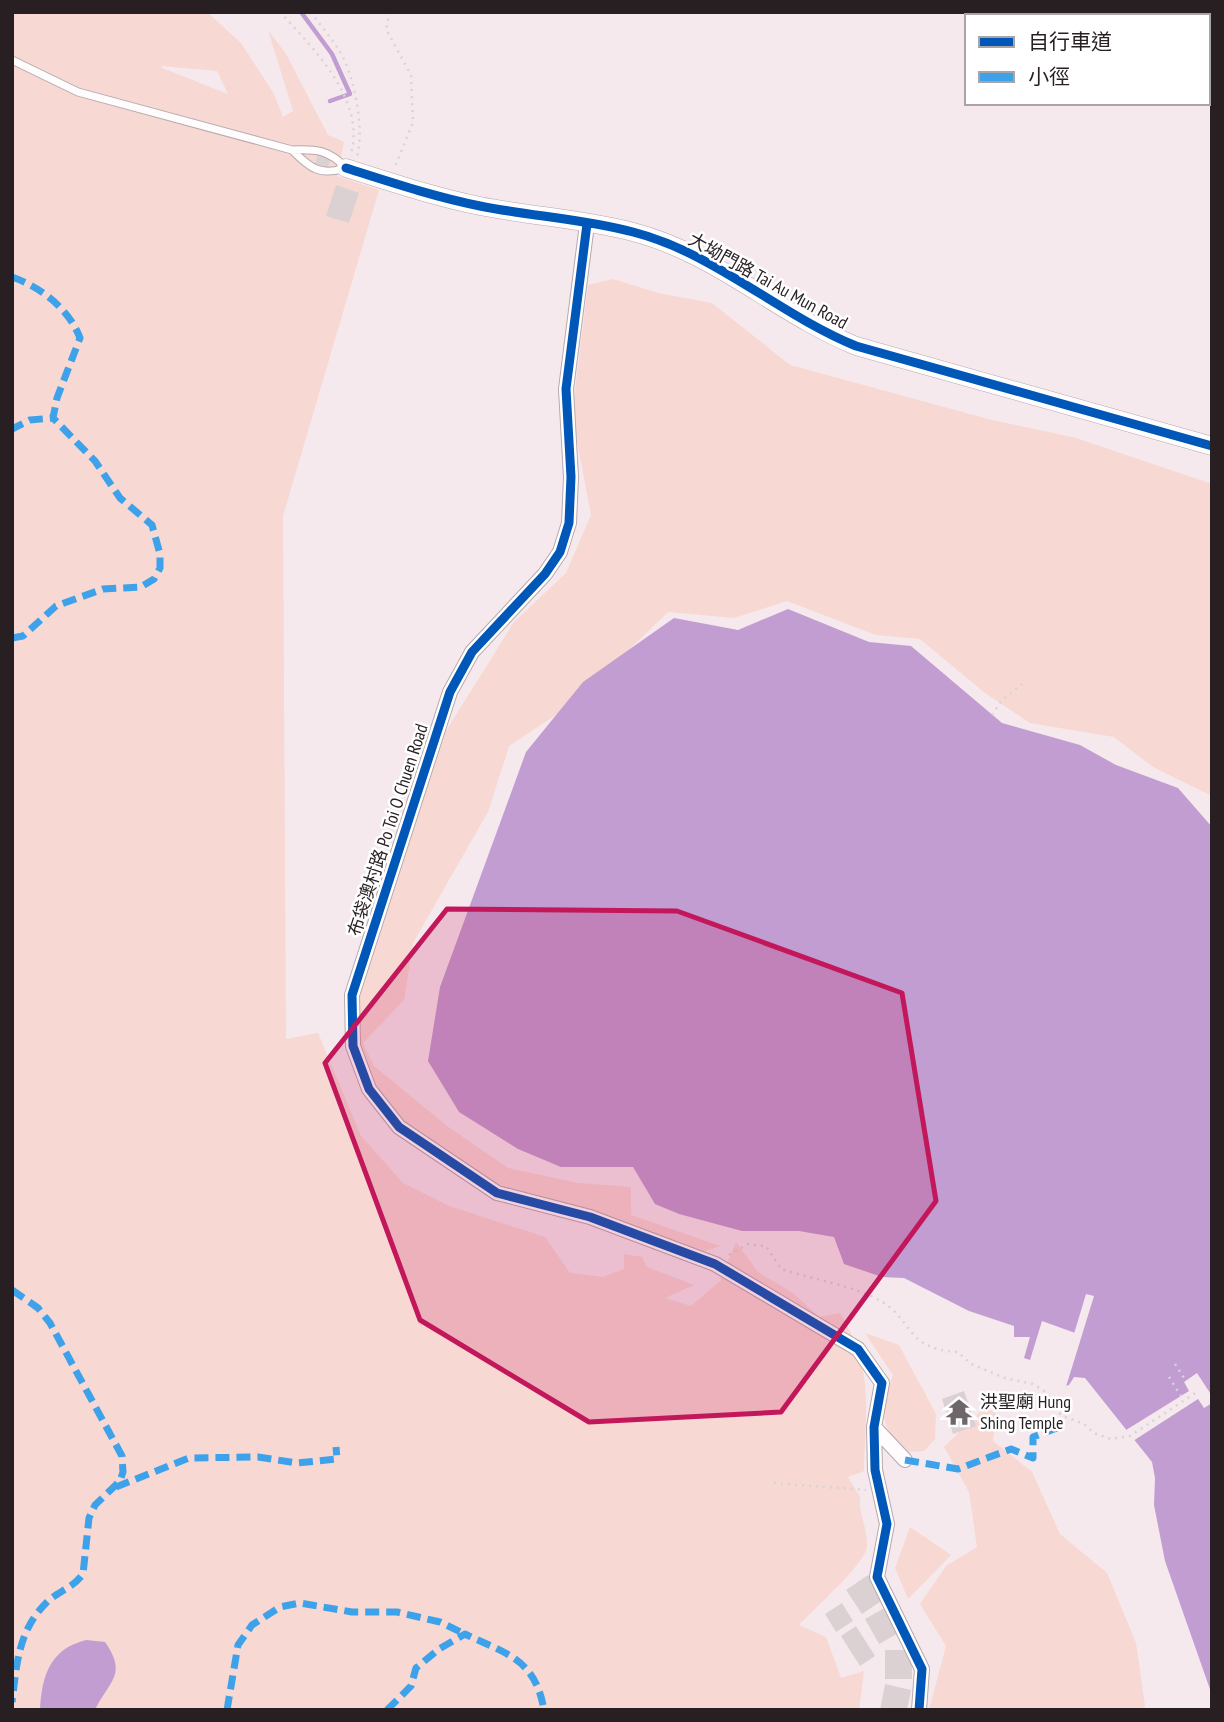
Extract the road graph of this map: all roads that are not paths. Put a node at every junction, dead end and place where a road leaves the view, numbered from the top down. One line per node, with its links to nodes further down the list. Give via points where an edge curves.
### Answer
1 (12, 60): 2 (lane, via 78,92)
2 (292, 150): 3 (lane, via 317,149 333,155); 3 (lane, via 310,169 327,174)
3 (346, 168): 4 (street, 大坳門路 Tai Au Mun Road, via 477,205)
4 (587, 224): 5 (street, 大坳門路 Tai Au Mun Road, via 633,232 681,250 730,274 820,332 856,346); 6 (street, 布袋澳村路 Po Toi O Chuen Road, via 566,389 571,477 566,533 553,563 472,652 450,692 352,995 353,1046 369,1089 399,1127 497,1193 590,1217 715,1264 858,1349 882,1383)
5 (1212, 446)
6 (874, 1427): 7 (street); 8 (street, 布袋澳村路 Po Toi O Chuen Road, via 875,1470 887,1524 877,1577 922,1669)
7 (905, 1460)
8 (919, 1710)

